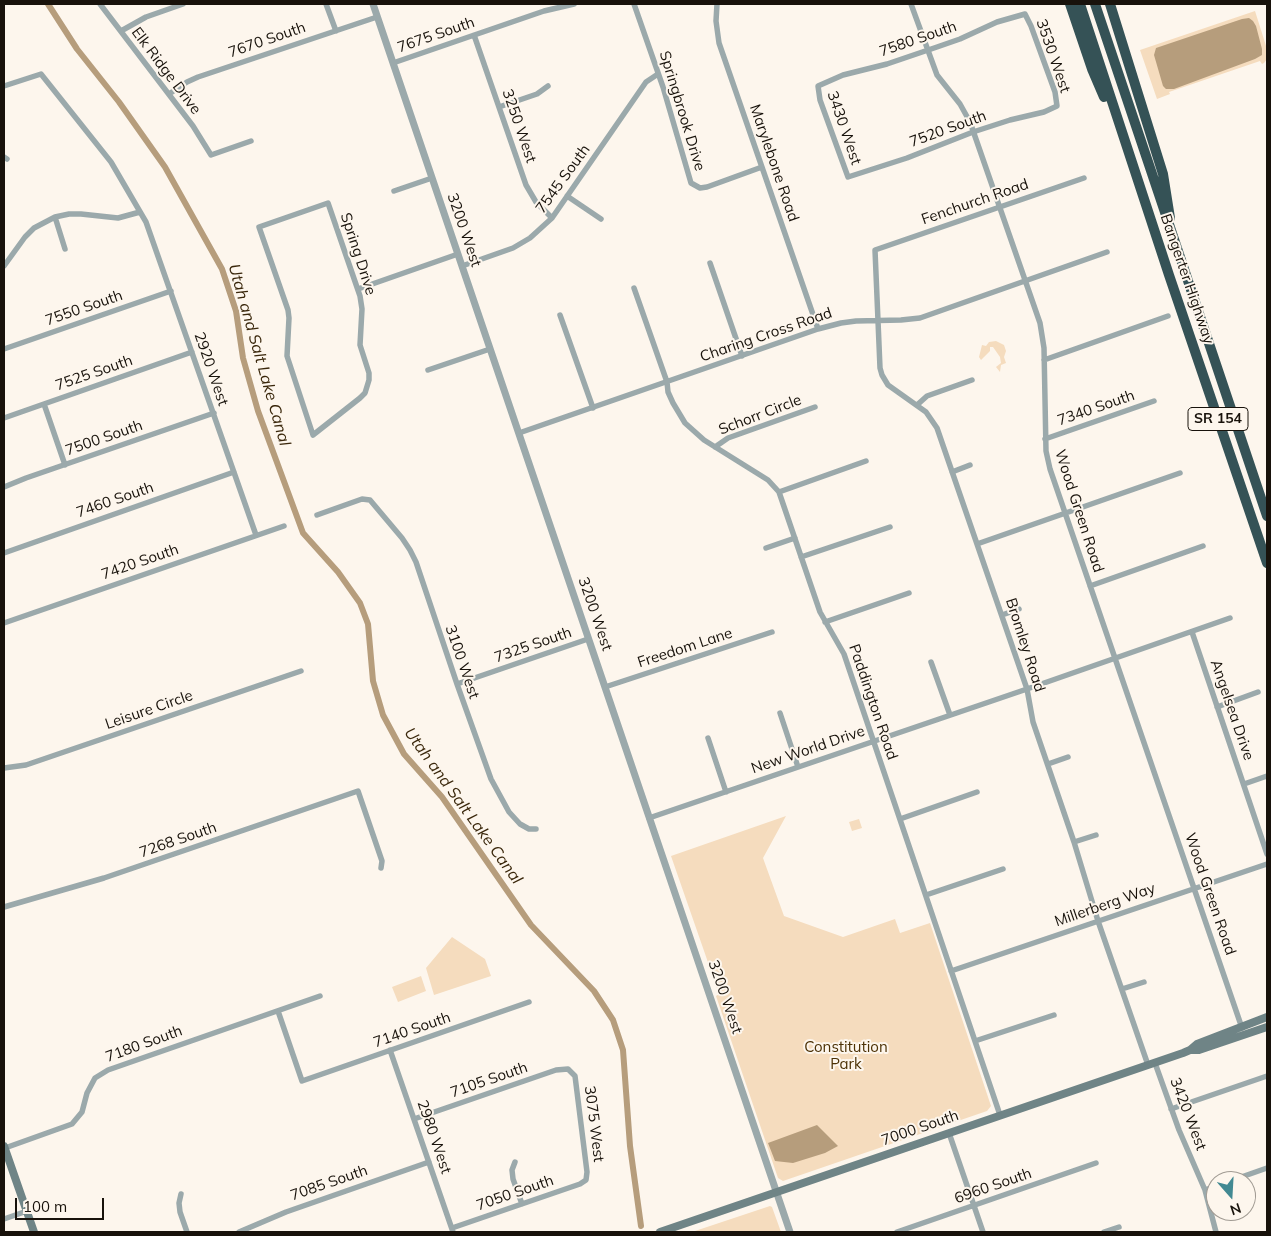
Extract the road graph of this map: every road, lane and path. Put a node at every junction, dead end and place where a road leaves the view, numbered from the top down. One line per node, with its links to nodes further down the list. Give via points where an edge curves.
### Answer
1 (100, 4): 16 (street, Elk Ridge Drive)
2 (183, 4): 16 (street, via 146,17)
3 (326, 4): 15 (street)
4 (373, 4): 14 (street, 3200 West)
5 (574, 4): 17 (street, 7675 South)
6 (634, 4): 20 (street, Springbrook Drive)
7 (717, 4): 30 (street, Marylebone Road, via 720,43)
8 (911, 4): 18 (street, Wood Green Road)
9 (1070, 4): 29 (highway, via 1092,69)
10 (1080, 4): 29 (highway, Bangerter Highway / SR 154)
11 (1095, 4): 41 (highway, Bangerter Highway / SR 154)
12 (1110, 4): 41 (highway, via 1162,174)
13 (1025, 14): 18 (street, 7580 South); 25 (street, 3530 West, via 1055,92)
14 (377, 17): 15 (street, 7670 South); 19 (street, 3200 West)
15 (336, 31): 24 (street, 7670 South, via 198,77)
16 (120, 32): 24 (street, Elk Ridge Drive)
17 (474, 35): 19 (street, 7675 South); 26 (street, 3250 West)
18 (927, 50): 23 (street, 7580 South, via 843,75); 27 (street, Wood Green Road, via 937,75 966,112)
19 (393, 63): 32 (street, 3200 West)
20 (658, 74): 30 (street, Springbrook Drive, via 689,179 694,185 707,187); 35 (street, 7545 South, via 646,82)
21 (4, 86): 37 (street, 2920 West, via 41,74 97,142)
22 (548, 86): 26 (street, via 537,94)
23 (818, 86): 31 (street, 3430 West)
24 (169, 94): 28 (street, Elk Ridge Drive, via 211,155)
25 (1057, 106): 27 (street, 7520 South)
26 (499, 107): 39 (street, 3250 West, via 526,185 536,202)
27 (974, 132): 31 (street, 7520 South); 36 (street, Wood Green Road)
28 (251, 141)
29 (1129, 153): 97 (highway, Bangerter Highway / SR 154)
30 (762, 167): 56 (street, Marylebone Road)
31 (848, 177)
32 (432, 178): 34 (street); 45 (street, 3200 West)
33 (1084, 178): 36 (street, Fenchurch Road)
34 (394, 191)
35 (567, 196): 39 (street, 7545 South); 40 (street)
36 (999, 207): 43 (street, Fenchurch Road); 49 (street, Wood Green Road)
37 (140, 212): 38 (street, via 118,218 81,214); 52 (street, 2920 West)
38 (54, 217): 42 (street); 47 (street, via 25,236)
39 (552, 218): 48 (street, 7545 South, via 530,238 512,248)
40 (601, 219)
41 (1173, 239): 72 (highway, Bangerter Highway / SR 154)
42 (65, 249)
43 (875, 250): 55 (street, Bromley Road)
44 (1107, 252): 49 (street, Charing Cross Road)
45 (458, 254): 48 (street, 3200 West); 51 (street)
46 (710, 263): 60 (street)
47 (4, 266)
48 (462, 266): 58 (street, 3200 West)
49 (1025, 281): 55 (street, Charing Cross Road, via 920,318); 61 (street, Wood Green Road, via 1040,323)
50 (634, 288): 64 (street, Paddington Road)
51 (358, 289): 51 (street, Spring Drive, via 328,204 259,227 288,310 287,356 313,435 360,398 368,386 369,373 360,345 362,309)
52 (172, 292): 57 (street, 7550 South); 59 (street, 2920 West)
53 (560, 315): 69 (street)
54 (1168, 316): 61 (street)
55 (878, 320): 56 (street, Charing Cross Road, via 841,323); 67 (street, Bromley Road, via 882,376 897,393)
56 (818, 329): 60 (street, Charing Cross Road)
57 (4, 349)
58 (490, 349): 62 (street); 73 (street, 3200 West)
59 (192, 352): 66 (street, 7525 South); 70 (street, 2920 West)
60 (742, 356): 64 (street, Charing Cross Road)
61 (1044, 360): 74 (street, Wood Green Road)
62 (428, 370)
63 (972, 380): 67 (street, via 927,396)
64 (667, 382): 69 (street, Charing Cross Road); 75 (street, Paddington Road, via 673,403 685,423)
65 (1154, 401): 74 (street, 7340 South)
66 (44, 404): 71 (street, 7525 South); 77 (street)
67 (918, 404): 80 (street, Bromley Road, via 937,428)
68 (815, 407): 75 (street, Schorr Circle, via 728,438)
69 (592, 408): 73 (street, Charing Cross Road)
70 (214, 414): 77 (street, 7500 South); 79 (street, 2920 West)
71 (4, 418)
72 (1234, 420): 84 (highway); 87 (highway, Bangerter Highway / SR 154)
73 (518, 433): 107 (street, 3200 West)
74 (1046, 439): 85 (street, Wood Green Road, via 1050,469)
75 (715, 447): 83 (street, Paddington Road, via 768,480)
76 (866, 461): 83 (street)
77 (65, 465): 82 (street, 7500 South)
78 (970, 466): 80 (street)
79 (234, 472): 90 (street, 2920 West); 95 (street, 7460 South)
80 (952, 472): 92 (street, Bromley Road)
81 (1180, 473): 85 (street)
82 (4, 488)
83 (779, 492): 91 (street, Paddington Road)
84 (1267, 496)
85 (1065, 513): 92 (street); 98 (street, Wood Green Road)
86 (317, 515): 111 (street, 3100 West, via 366,499 374,503 410,550)
87 (1267, 516)
88 (284, 526): 90 (street, 7420 South)
89 (890, 527): 96 (street)
90 (256, 536): 104 (street, 7420 South)
91 (795, 538): 94 (street); 96 (street, Paddington Road)
92 (977, 544): 101 (street, Bromley Road)
93 (1203, 546): 98 (street)
94 (766, 548)
95 (4, 552)
96 (801, 557): 103 (street, Paddington Road)
97 (1267, 563)
98 (1090, 586): 108 (street, Wood Green Road)
99 (909, 593): 103 (street)
100 (1019, 609): 101 (street)
101 (1002, 615): 113 (street, Bromley Road)
102 (1230, 618): 106 (street, New World Drive)
103 (825, 622): 119 (street, Paddington Road, via 844,654)
104 (4, 623)
105 (772, 632): 112 (street, Freedom Lane)
106 (1192, 632): 108 (street, New World Drive); 115 (street, Angelsea Drive)
107 (588, 639): 111 (street, 7325 South); 112 (street, 3200 West)
108 (1115, 658): 113 (street, New World Drive); 137 (street, Wood Green Road)
109 (931, 662): 117 (street)
110 (301, 671): 123 (street, Leisure Circle, via 26,765)
111 (457, 684): 130 (street, 3100 West, via 499,796 520,824)
112 (605, 687): 128 (street, 3200 West)
113 (1027, 689): 117 (street, New World Drive); 121 (street, Bromley Road, via 1033,722)
114 (1258, 692): 115 (street)
115 (1217, 707): 125 (street, Angelsea Drive)
116 (780, 713): 122 (street)
117 (950, 715): 119 (street, New World Drive)
118 (708, 738): 126 (street)
119 (874, 741): 122 (street, New World Drive); 129 (street, Paddington Road)
120 (1068, 757): 121 (street)
121 (1048, 764): 132 (street, Bromley Road)
122 (798, 767): 126 (street, New World Drive)
123 (4, 768)
124 (1267, 776): 125 (street)
125 (1244, 784): 133 (street, Angelsea Drive)
126 (726, 792): 128 (street, New World Drive)
127 (977, 792): 129 (street)
128 (649, 818): 167 (street, 3200 West)
129 (900, 819): 138 (street, Paddington Road)
130 (536, 830)
131 (1096, 835): 132 (street)
132 (1074, 842): 140 (street, Bromley Road)
133 (1267, 854)
134 (1267, 864): 137 (street, Millerberg Way)
135 (380, 868): 139 (street, 7268 South, via 382,861 358,791 104,878)
136 (1003, 869): 138 (street)
137 (1195, 888): 140 (street, Millerberg Way); 150 (street, Wood Green Road)
138 (926, 895): 141 (street, Paddington Road)
139 (4, 907)
140 (1098, 921): 141 (street, Millerberg Way); 143 (street, Bromley Road)
141 (951, 971): 151 (street, Paddington Road)
142 (1144, 982): 143 (street)
143 (1122, 990): 154 (street, Bromley Road)
144 (320, 996): 146 (street, 7180 South)
145 (529, 1002): 152 (street, 7140 South)
146 (278, 1011): 152 (street, 7140 South, via 302,1081); 161 (street, 7180 South, via 108,1070 95,1078 82,1112 72,1124)
147 (1054, 1015): 151 (street)
148 (1267, 1017): 150 (main road, 7000 South)
149 (1267, 1027): 153 (main road, 7000 South, via 1199,1050)
150 (1242, 1028): 153 (main road, 7000 South, via 1197,1044)
151 (975, 1042): 158 (street, Paddington Road)
152 (390, 1050): 159 (street, 2980 West)
153 (1190, 1050): 154 (main road, 7000 South)
154 (1152, 1064): 157 (street, 3420 West); 158 (main road, 7000 South)
155 (572, 1072): 159 (street, 7105 South, via 556,1070); 165 (street, 3075 West, via 576,1082)
156 (1267, 1076): 157 (street)
157 (1171, 1109): 166 (street, 3420 West)
158 (1000, 1116): 160 (main road, 7000 South)
159 (414, 1119): 162 (street, 2980 West)
160 (949, 1133): 167 (main road, 7000 South); 170 (street)
161 (4, 1147): 171 (main road)
162 (429, 1162): 174 (street, 2980 West); 177 (street, 7085 South, via 286,1212)
163 (515, 1162): 169 (street, via 513,1179)
164 (1096, 1163): 170 (street, 6960 South)
165 (586, 1180): 169 (street, 7050 South)
166 (1205, 1190): 183 (street, 3420 West)
167 (776, 1192): 178 (main road, 7000 South); 179 (street, 3200 West)
168 (181, 1194): 176 (street, via 180,1212)
169 (522, 1204): 174 (street, 7050 South)
170 (974, 1206): 180 (street, 6960 South); 181 (street)
171 (26, 1211): 172 (street); 175 (main road)
172 (4, 1219)
173 (1119, 1227): 182 (street)
174 (453, 1230)
175 (34, 1232)
176 (187, 1232)
177 (239, 1232)
178 (660, 1232)
179 (790, 1232)
180 (898, 1232)
181 (983, 1232)
182 (1104, 1232)
183 (1216, 1232)

